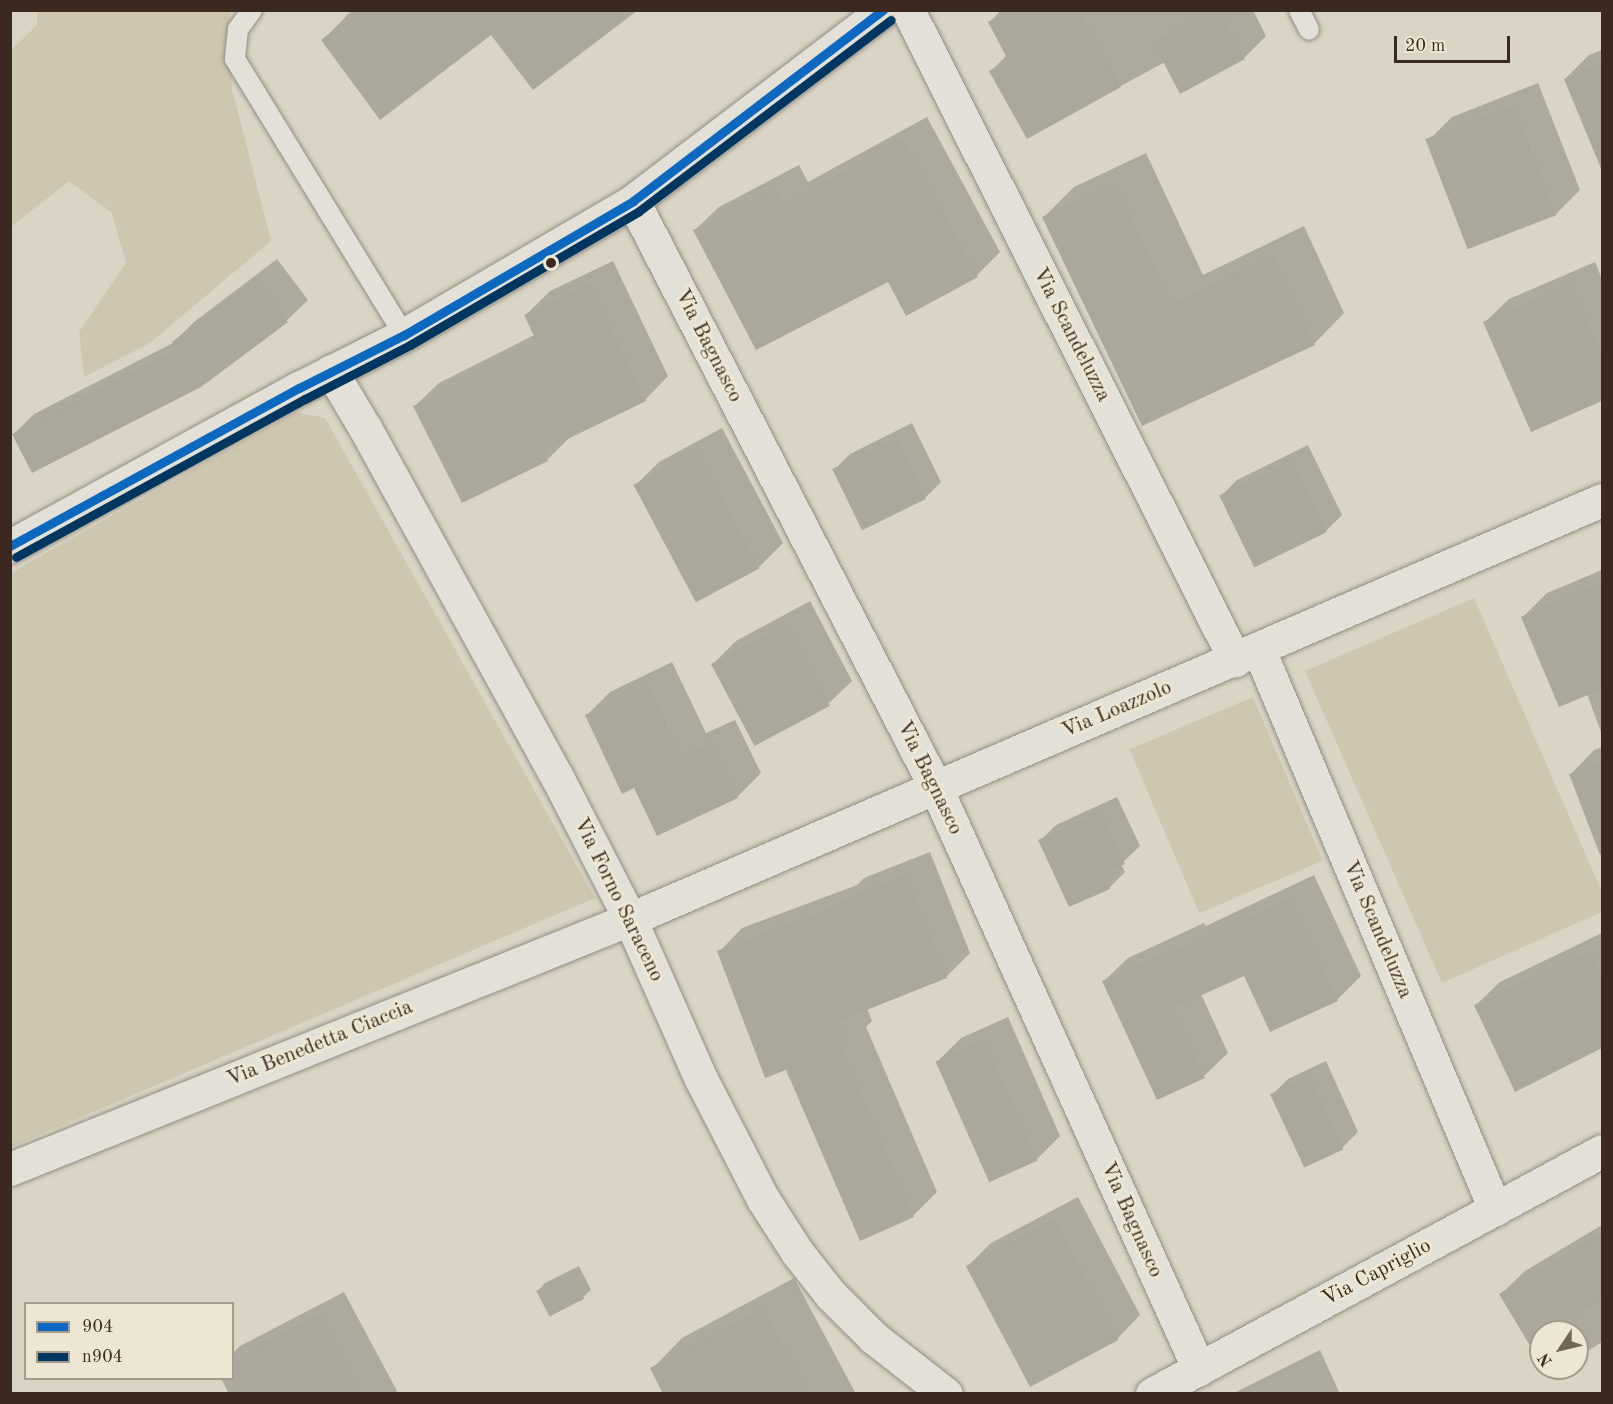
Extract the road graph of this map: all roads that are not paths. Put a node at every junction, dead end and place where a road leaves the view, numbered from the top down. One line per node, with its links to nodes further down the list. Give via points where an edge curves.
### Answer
1 (252, 10): 7 (lane, via 238,29 235,59)
2 (884, 10): 6 (street)
3 (908, 10): 11 (street, Via Scandeluzza)
4 (1299, 10): 5 (lane)
5 (1309, 30)
6 (633, 201): 7 (street); 12 (street, Via Bagnasco)
7 (404, 335): 8 (street)
8 (331, 371): 10 (street); 13 (street, Via Forno Saraceno, via 465,608)
9 (1602, 500): 11 (street, Via Loazzolo)
10 (10, 546)
11 (1247, 655): 12 (street, Via Loazzolo); 16 (street, Via Scandeluzza)
12 (936, 788): 13 (street, Via Loazzolo); 17 (street, Via Bagnasco)
13 (630, 919): 15 (street, Via Benedetta Ciaccia); 18 (street, Via Forno Saraceno, via 700,1079 733,1144 797,1252 831,1295 874,1338)
14 (1602, 1152): 16 (street, Via Capriglio)
15 (10, 1169)
16 (1495, 1209): 17 (street, Via Capriglio)
17 (1199, 1369): 19 (street, Via Capriglio)
18 (946, 1394)
19 (1152, 1394)

